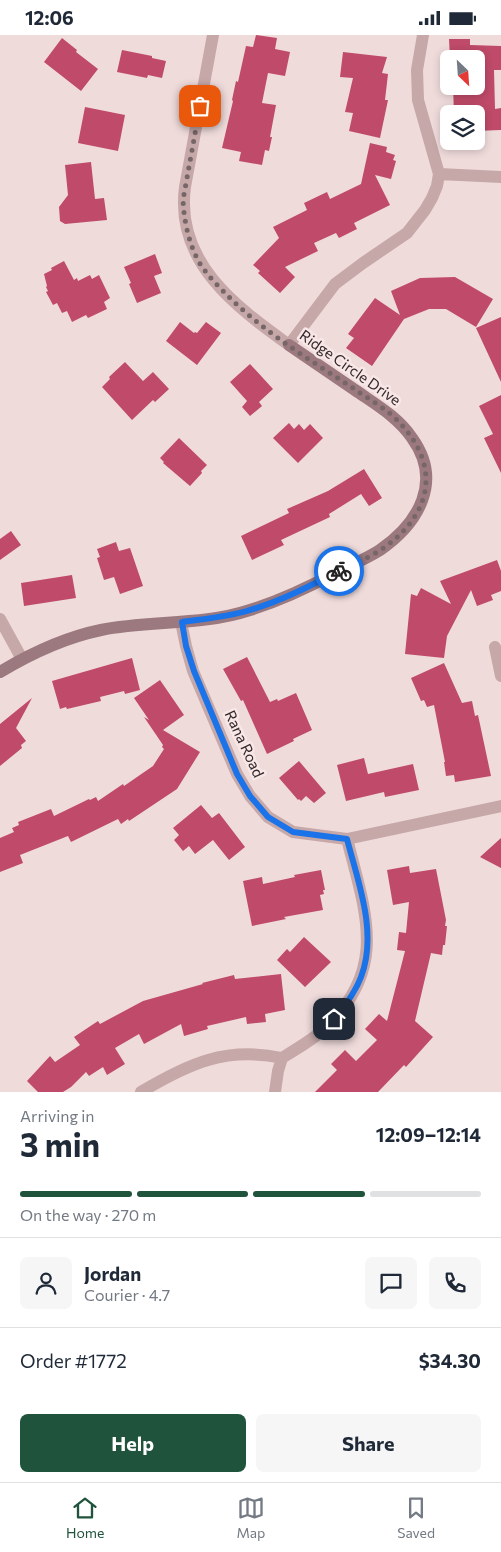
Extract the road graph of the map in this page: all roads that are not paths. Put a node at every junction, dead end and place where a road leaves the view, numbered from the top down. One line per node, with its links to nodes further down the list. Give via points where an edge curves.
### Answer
1 (213, 35): 5 (street, Ridge Circle Drive, via 185,187 186,225 199,261 219,287 252,318)
2 (423, 35): 3 (street, via 417,70 418,100)
3 (438, 174): 4 (street); 5 (street, via 432,198 407,233 334,284)
4 (501, 177)
5 (289, 345): 7 (street, Ridge Circle Drive, via 382,408 413,438 426,468 420,506 396,538 378,551 303,590 250,611)
6 (0, 619): 9 (street)
7 (182, 622): 9 (street, Ridge Circle Drive, via 100,630); 13 (street, Rana Road, via 194,671 237,774 250,796 268,817 293,832)
8 (495, 647): 11 (street)
9 (22, 659): 10 (street, Ridge Circle Drive)
10 (0, 672)
11 (501, 676)
12 (501, 806): 13 (street, Rana Road)
13 (347, 839): 14 (street, via 365,917 365,963 361,977 354,992 328,1025)
14 (282, 1058): 15 (street, via 239,1055 203,1061); 16 (street)
15 (141, 1092)
16 (275, 1092)

